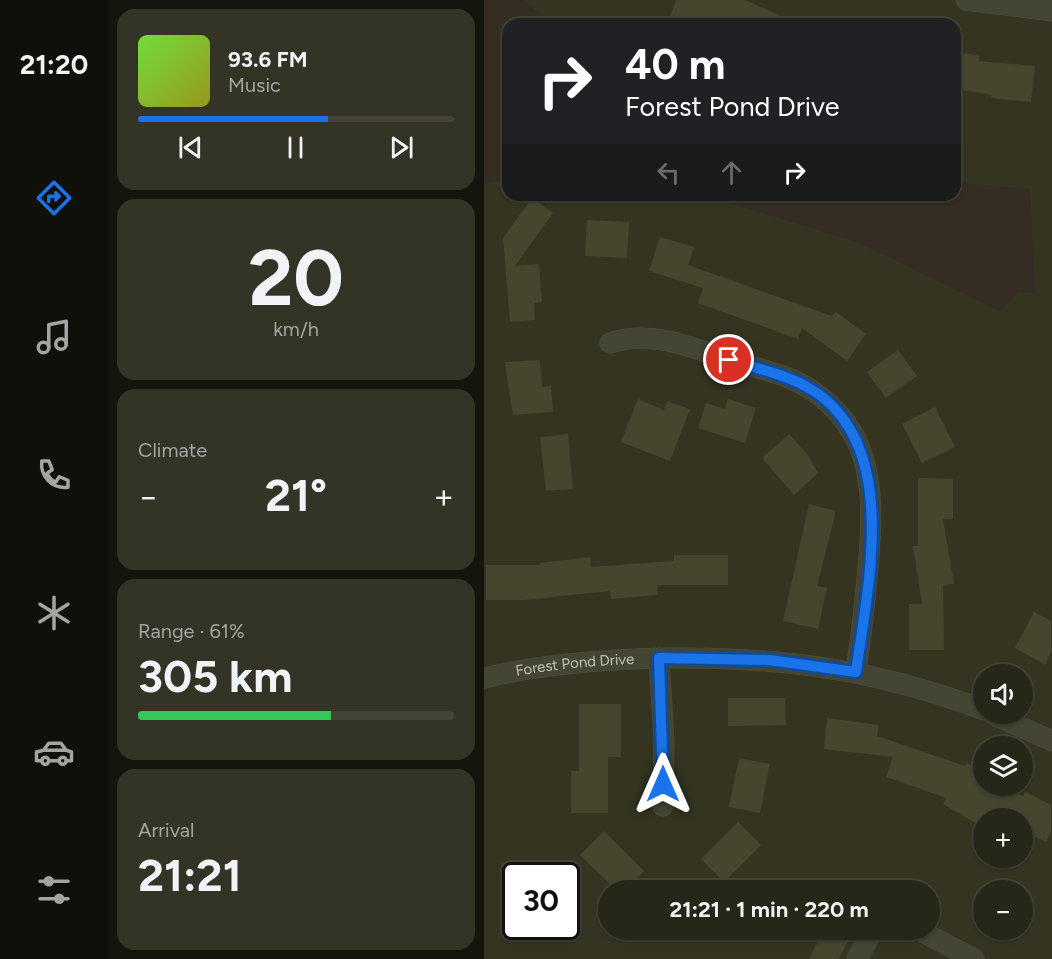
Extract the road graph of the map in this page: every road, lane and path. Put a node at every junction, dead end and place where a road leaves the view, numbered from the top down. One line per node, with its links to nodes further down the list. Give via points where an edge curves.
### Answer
1 (966, 0): 2 (street)
2 (1051, 10)
3 (610, 343): 5 (street, via 627,337 665,339 793,381 827,401 849,426 865,463 873,512)
4 (659, 658): 5 (street, Forest Pond Drive, via 769,660); 6 (street, Forest Pond Drive, via 591,661); 10 (street)
5 (856, 672): 7 (street, Forest Pond Drive)
6 (484, 678)
7 (973, 706)
8 (1014, 724): 9 (street)
9 (1051, 741)
10 (663, 806)
11 (868, 940): 13 (street)
12 (938, 940): 14 (street)
13 (858, 959)
14 (974, 959)

